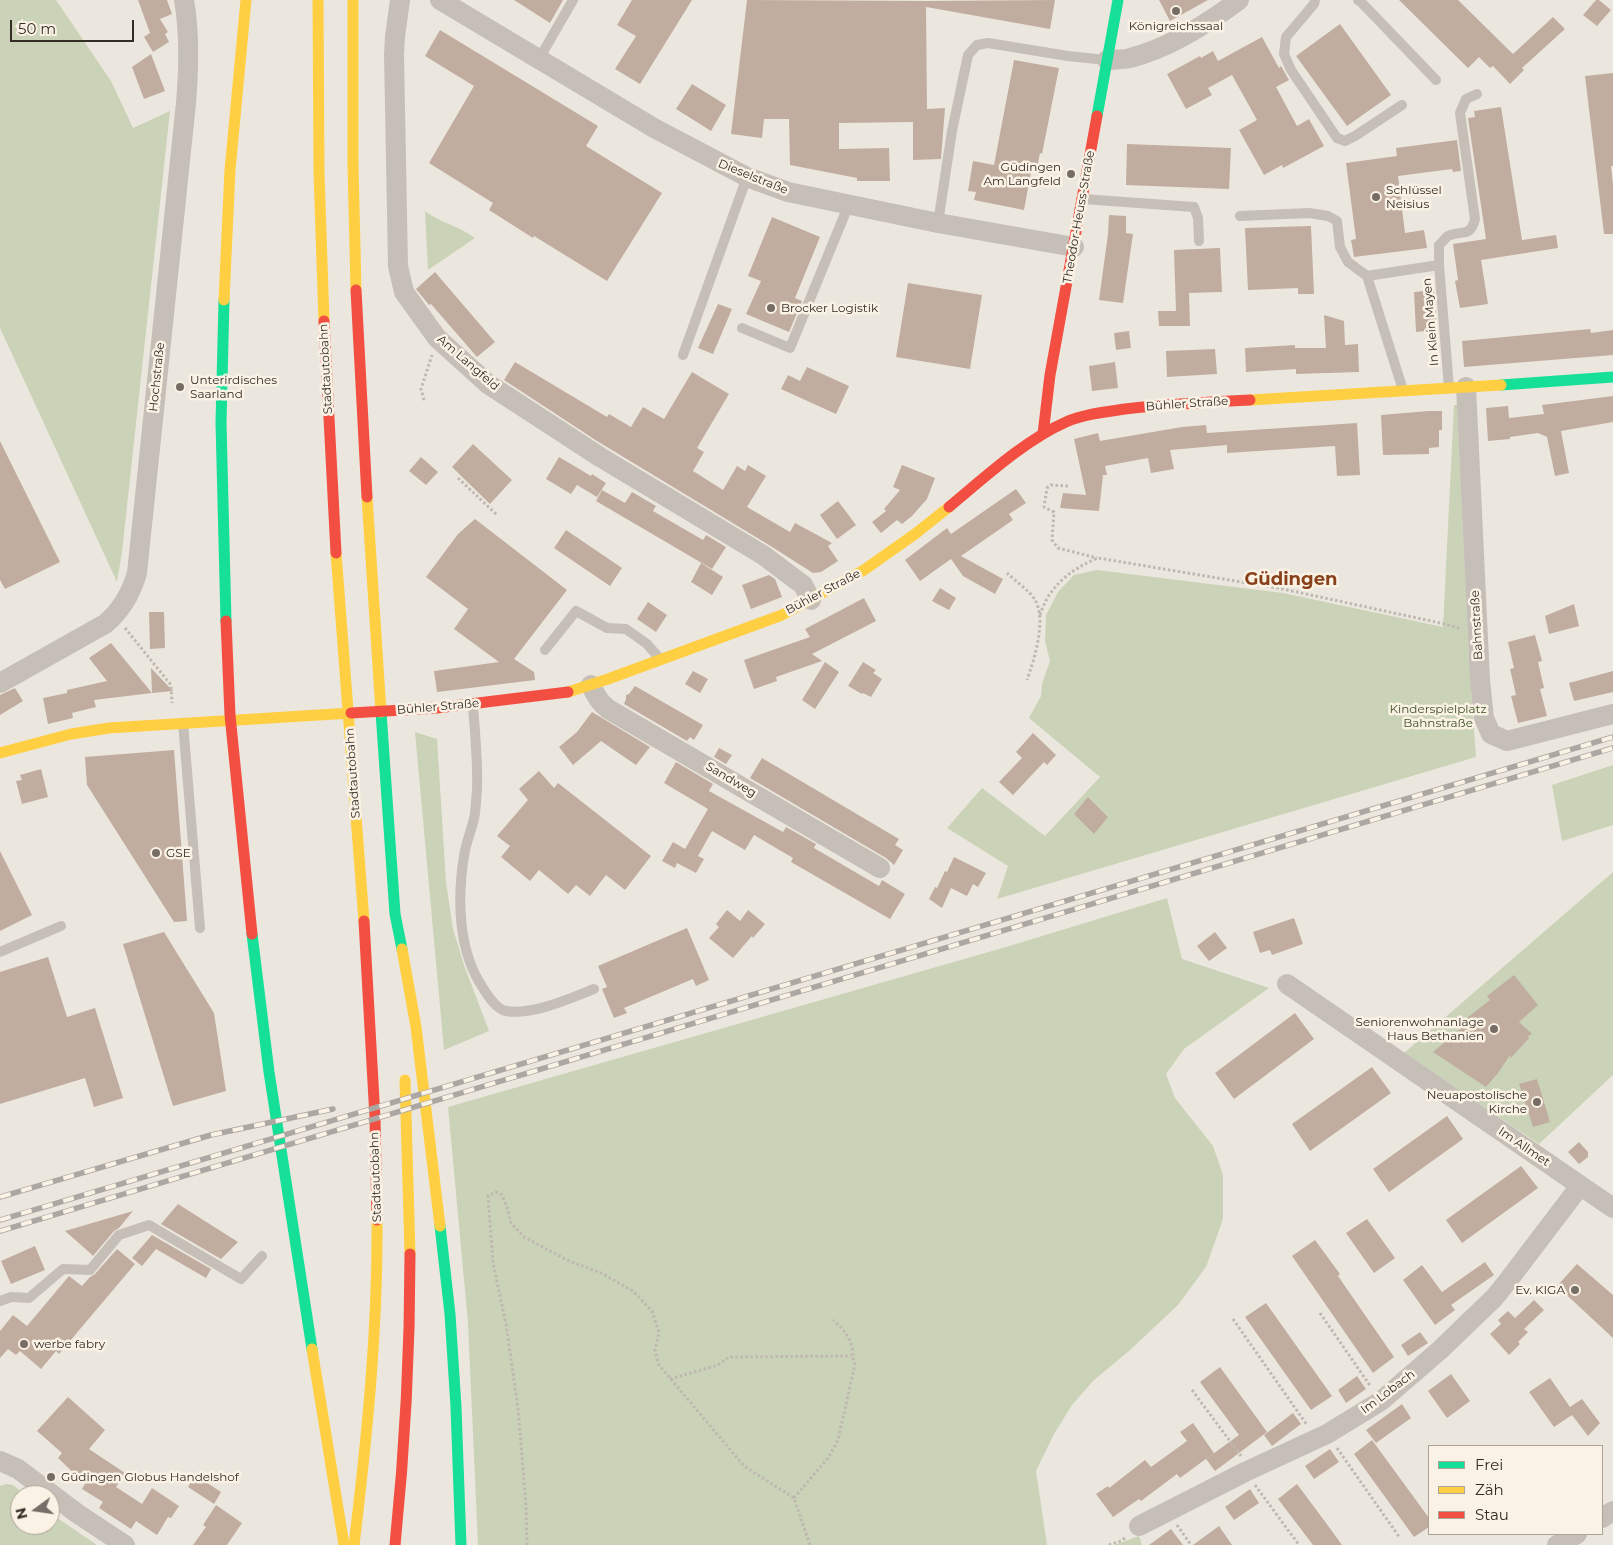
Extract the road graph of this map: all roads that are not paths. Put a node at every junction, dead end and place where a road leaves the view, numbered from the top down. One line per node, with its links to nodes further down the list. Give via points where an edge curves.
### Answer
1 (184, 0): 35 (street, Hochstraße, via 188,31 187,88 137,573 127,601 115,616)
2 (246, 0): 58 (main road, via 224,276 221,423 230,715 239,829 261,1014)
3 (318, 0): 59 (main road, Stadtautobahn, via 327,402 376,1155 377,1258 372,1380)
4 (353, 0): 42 (main road, via 353,154 361,406)
5 (400, 0): 32 (street, Am Langfeld, via 394,54 398,266 404,292 437,338 488,384 600,457 763,555 803,585)
6 (440, 0): 12 (street, Dieselstraße)
7 (573, 0): 12 (lane)
8 (1118, 0): 13 (main road, Theodor-Heuss-Straße)
9 (1239, 0): 13 (street, via 1218,16 1164,46 1129,58)
10 (1314, 0): 16 (lane, via 1286,38 1284,54 1291,70 1337,138 1345,141 1356,136)
11 (1358, 0): 14 (lane)
12 (539, 59): 17 (street, Dieselstraße, via 654,128)
13 (1107, 60): 18 (main road, Theodor-Heuss-Straße); 21 (lane, via 988,43 977,45 968,55)
14 (1436, 80)
15 (1477, 94): 24 (lane, via 1466,99 1460,113 1475,220 1467,233 1448,236 1439,245)
16 (1402, 105)
17 (747, 177): 19 (street, Dieselstraße, via 788,192); 27 (lane)
18 (1082, 199): 22 (lane, via 1194,207); 23 (main road, Theodor-Heuss-Straße)
19 (849, 204): 21 (street, Dieselstraße); 26 (lane, via 790,348)
20 (1240, 216): 25 (lane, via 1328,216 1337,221 1340,247 1348,262)
21 (938, 223): 23 (street, Dieselstraße)
22 (1199, 241)
23 (1074, 247): 31 (main road, Theodor-Heuss-Straße, via 1050,375)
24 (1439, 265): 25 (lane, In Klein Mayen); 29 (lane, In Klein Mayen)
25 (1367, 276): 30 (lane)
26 (742, 328)
27 (683, 355)
28 (1613, 377): 29 (main road, Bühler Straße)
29 (1458, 388): 30 (main road, Bühler Straße); 38 (street, Bahnstraße, via 1484,718 1491,734 1507,741)
30 (1404, 392): 31 (main road, Bühler Straße, via 1147,406 1094,413)
31 (1043, 434): 32 (main road, Bühler Straße, via 915,534 864,570)
32 (810, 600): 34 (main road, Bühler Straße, via 782,614)
33 (544, 650): 34 (lane, via 576,611 607,628 626,630 646,644)
34 (660, 660): 36 (main road, Bühler Straße)
35 (0, 683)
36 (591, 685): 37 (main road, Bühler Straße, via 559,694); 41 (street, Sandweg, via 595,696 608,709)
37 (473, 705): 39 (main road, Bühler Straße); 47 (lane, via 477,788 474,818 464,855 460,897 470,964 486,994 505,1011 547,1007)
38 (1613, 714)
39 (178, 723): 40 (main road, Bühler Straße, via 71,734); 44 (lane)
40 (0, 753)
41 (880, 868)
42 (395, 914): 48 (main road); 61 (main road, via 416,1027 450,1314)
43 (61, 926): 45 (lane)
44 (200, 928)
45 (0, 952)
46 (1287, 984): 50 (street, Im Allmet)
47 (594, 989)
48 (401, 1011)
49 (404, 1070): 60 (main road, via 408,1147 407,1388)
50 (1580, 1186): 51 (street, Im Allmet); 55 (street, Im Lobach, via 1488,1304 1381,1401 1321,1436)
51 (1613, 1208)
52 (262, 1256): 53 (lane, via 241,1279 149,1225 119,1235 90,1270 63,1269 29,1298 11,1297)
53 (0, 1301)
54 (0, 1461): 57 (street, via 17,1469)
55 (1139, 1526)
56 (1574, 1535): 62 (street)
57 (125, 1545)
58 (344, 1545)
59 (354, 1545)
60 (395, 1545)
61 (461, 1545)
62 (1557, 1545)

